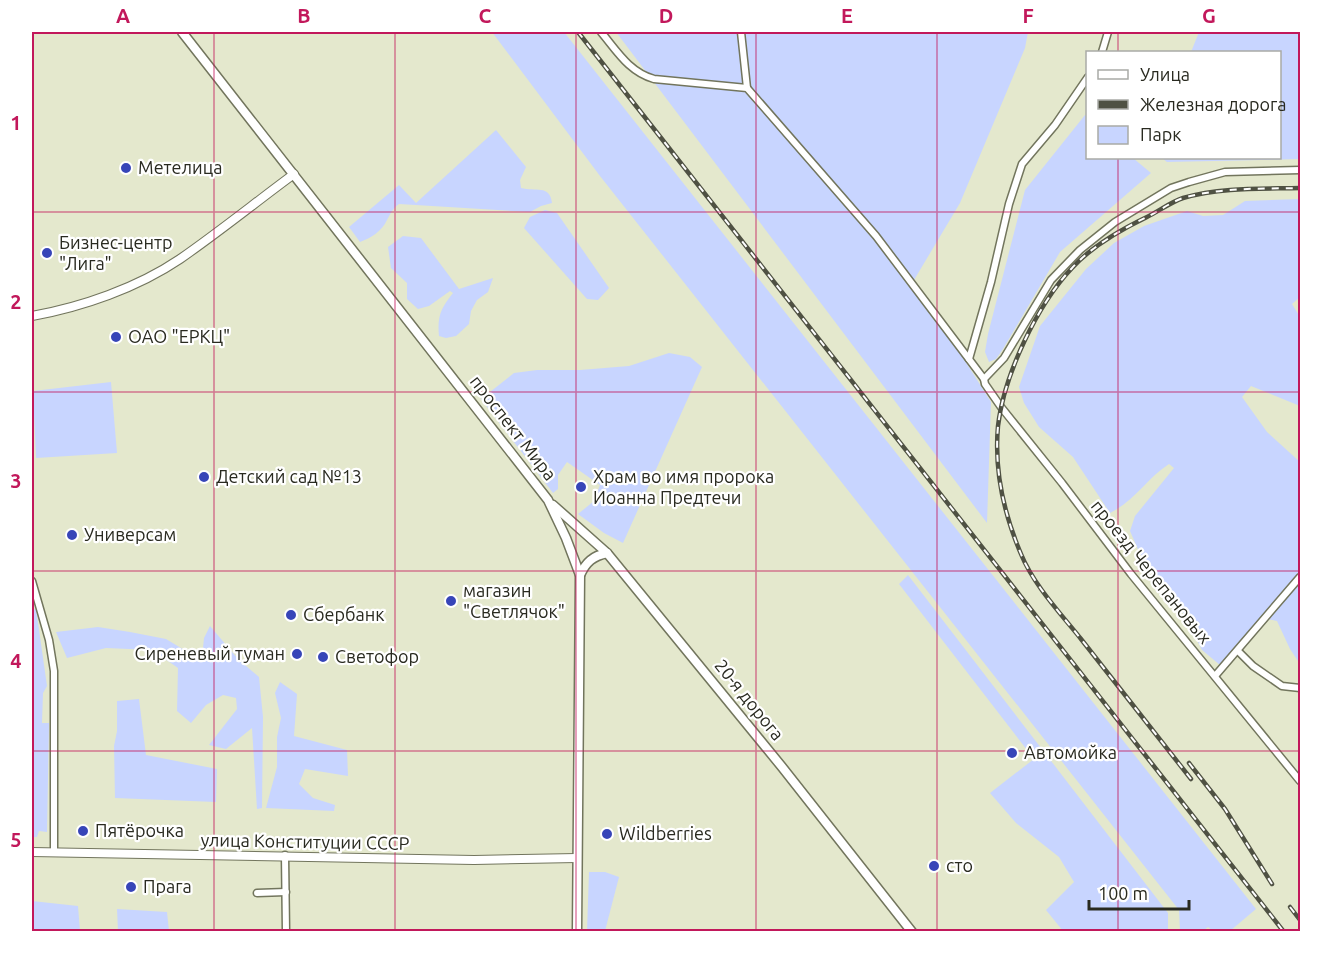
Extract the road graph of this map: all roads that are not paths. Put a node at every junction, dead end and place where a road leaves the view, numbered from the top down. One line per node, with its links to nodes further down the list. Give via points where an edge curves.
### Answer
1 (182, 32): 9 (main road, проспект Мира)
2 (601, 32): 7 (street, via 641,75)
3 (741, 32): 7 (street)
4 (1107, 32): 5 (street)
5 (1102, 51)
6 (1086, 80): 11 (street, via 1022,164)
7 (747, 87): 11 (street, проезд Черепановых, via 876,236)
8 (1300, 170): 12 (street, via 1225,172 1171,188 1115,222 1051,280 1004,358)
9 (294, 174): 10 (street, via 153,274 92,300); 13 (main road, проспект Мира)
10 (32, 316)
11 (969, 359): 12 (street, проезд Черепановых)
12 (984, 379): 19 (street, проезд Черепановых, via 1001,407)
13 (548, 500): 14 (main road, 20-я дорога); 15 (main road, проспект Мира)
14 (607, 554): 15 (main road, via 585,563); 30 (main road, 20-я дорога)
15 (580, 575): 25 (main road, проспект Мира)
16 (1300, 577): 18 (street)
17 (32, 581): 22 (street, via 54,671)
18 (1238, 651): 19 (street); 20 (street, via 1282,686)
19 (1215, 676): 21 (street, проезд Черепановых)
20 (1300, 688)
21 (1300, 781)
22 (54, 851): 23 (street, улица Конституции СССР); 24 (street, улица Конституции СССР)
23 (32, 852)
24 (285, 855): 25 (street, улица Конституции СССР, via 474,860); 26 (street)
25 (577, 858): 29 (main road, проспект Мира)
26 (286, 892): 27 (street); 28 (street)
27 (256, 893)
28 (286, 932)
29 (577, 932)
30 (912, 932)

